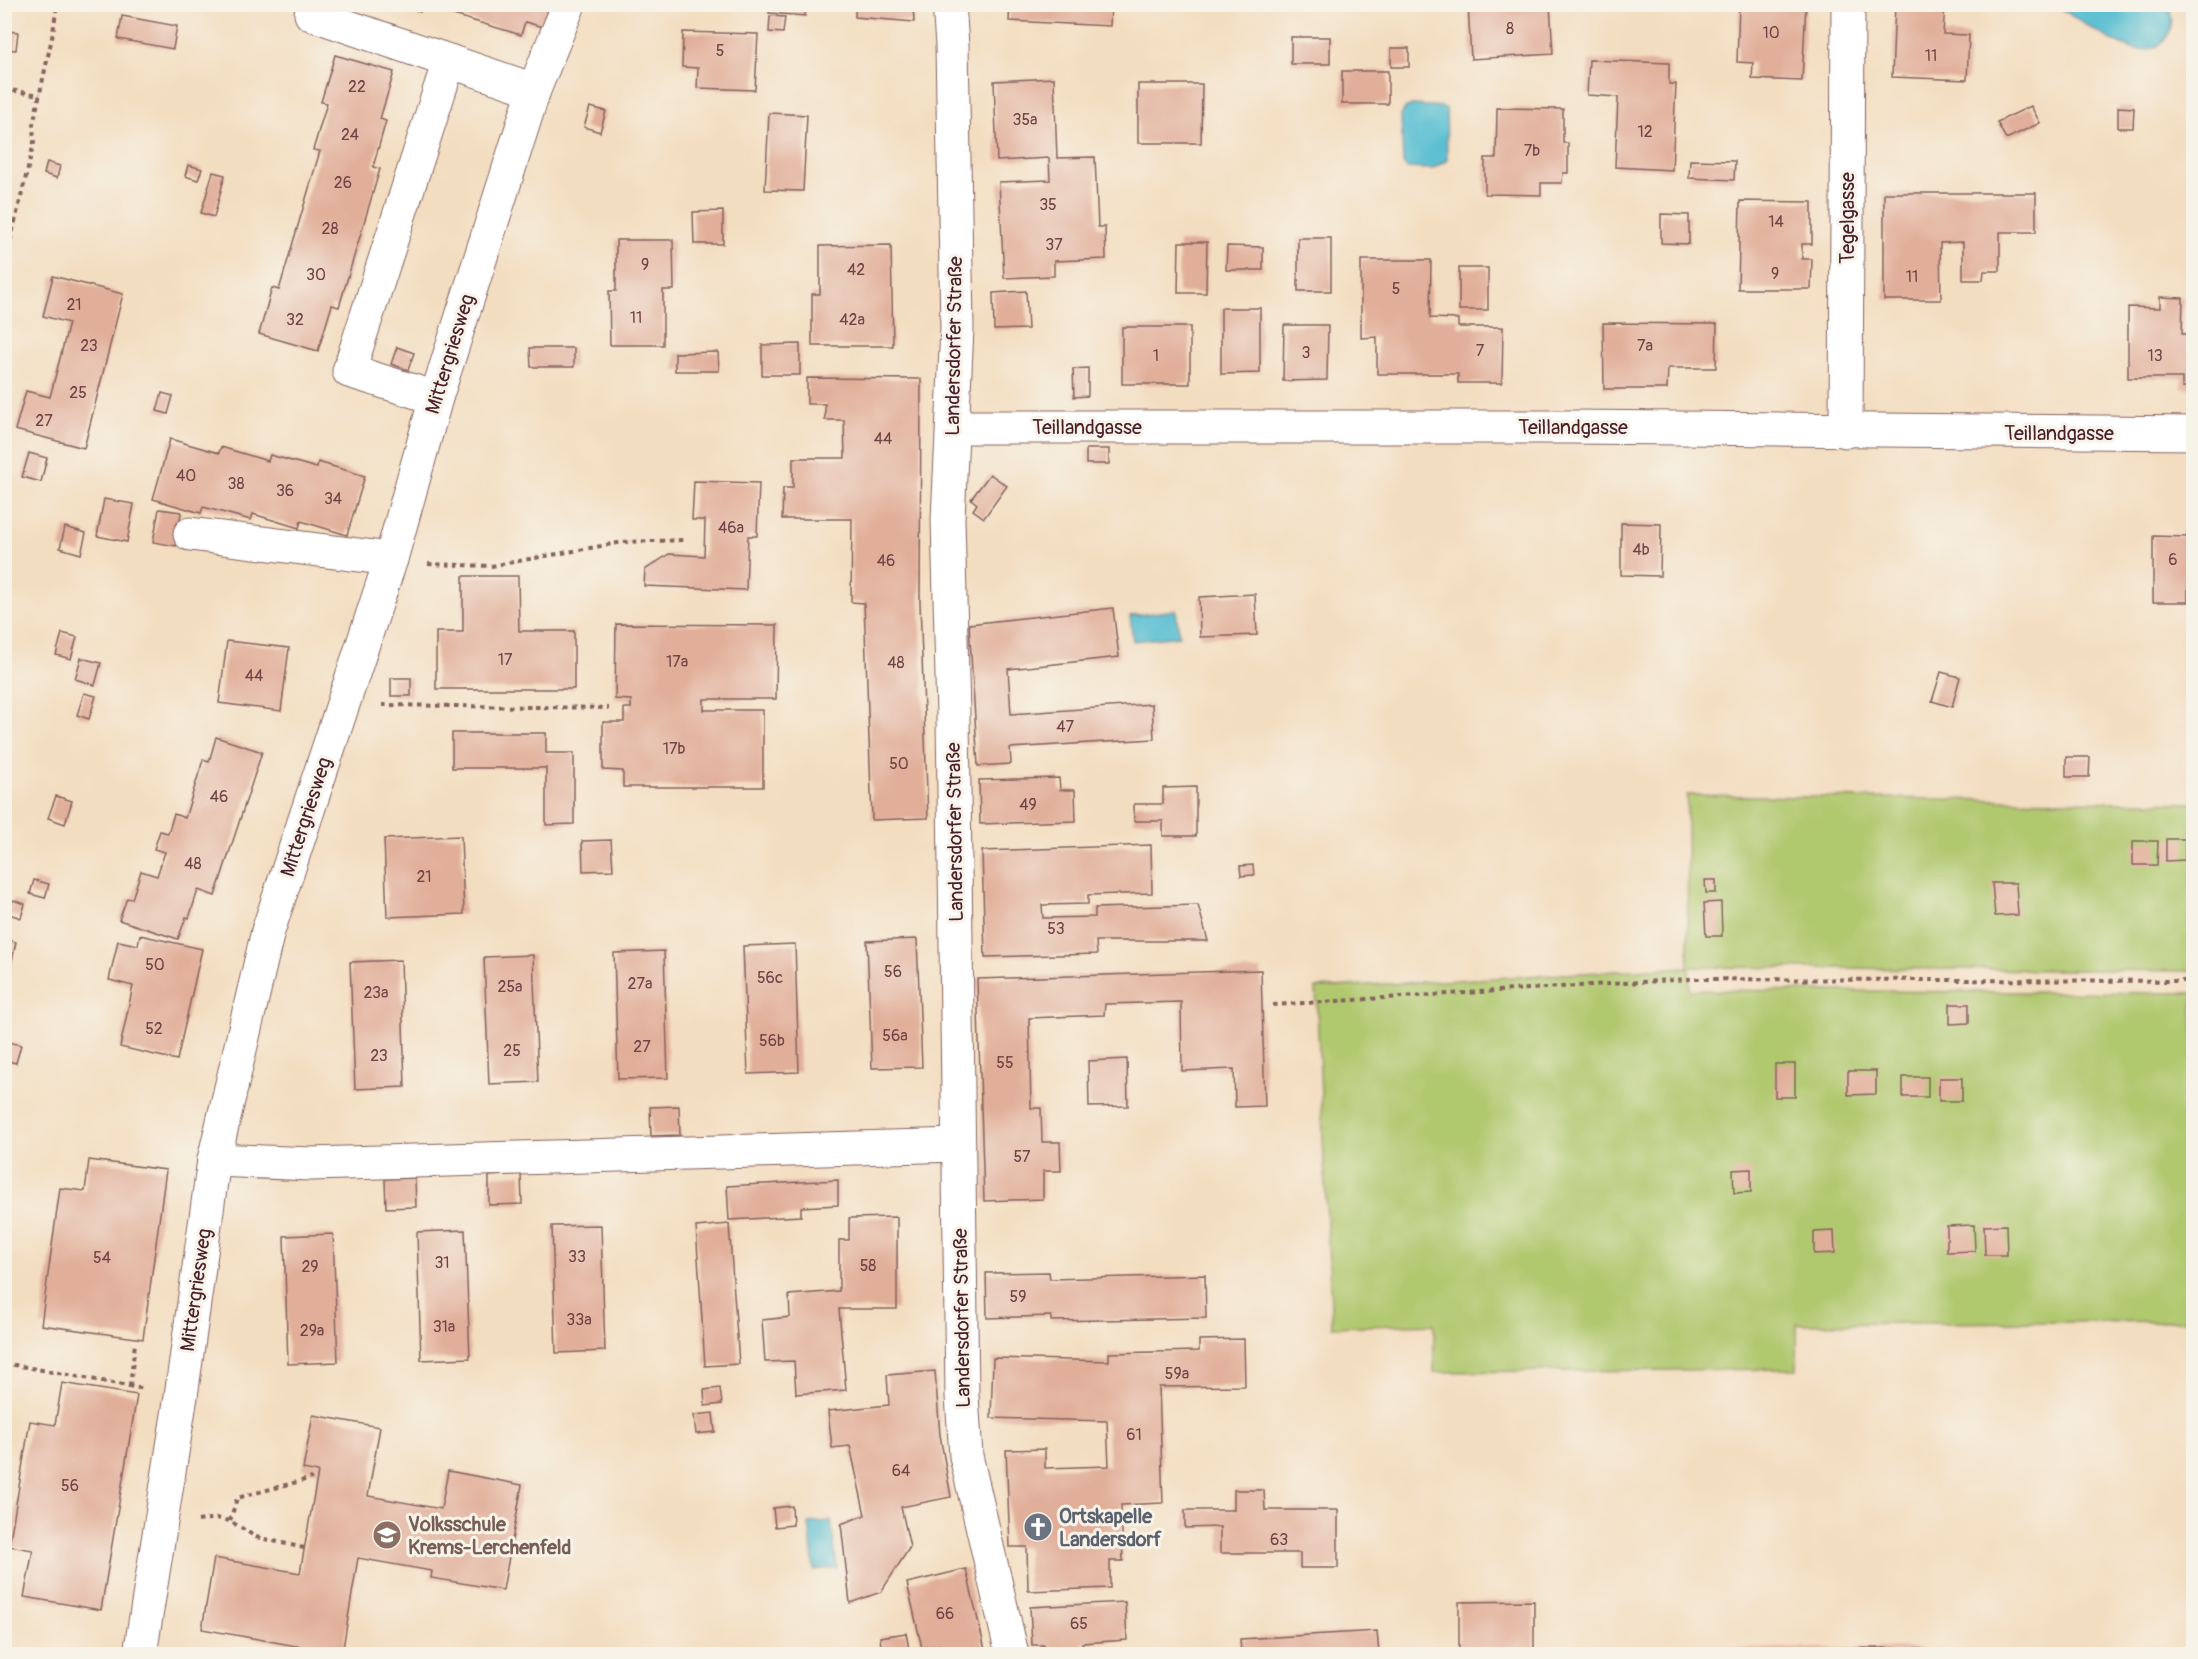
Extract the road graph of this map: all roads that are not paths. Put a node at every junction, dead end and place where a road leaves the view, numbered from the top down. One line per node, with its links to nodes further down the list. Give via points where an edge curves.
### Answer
1 (568, 4): 6 (street, Mittergriesweg)
2 (949, 4): 8 (street, Landersdorfer Straße, via 957,328)
3 (1848, 4): 9 (street, Tegelgasse)
4 (310, 14): 5 (street)
5 (448, 61): 6 (street); 7 (street, via 349,371)
6 (534, 90): 7 (street, Mittergriesweg)
7 (436, 398): 12 (street, Mittergriesweg)
8 (953, 427): 9 (street, Teillandgasse); 13 (street, Landersdorfer Straße, via 948,519)
9 (1846, 431): 10 (street, Teillandgasse)
10 (2193, 434)
11 (190, 534): 12 (street)
12 (391, 559): 14 (street, Mittergriesweg, via 268,931)
13 (958, 1145): 14 (street, via 311,1164); 16 (street, Landersdorfer Straße, via 966,1456)
14 (214, 1160): 15 (street, Mittergriesweg)
15 (140, 1654)
16 (1012, 1654)

